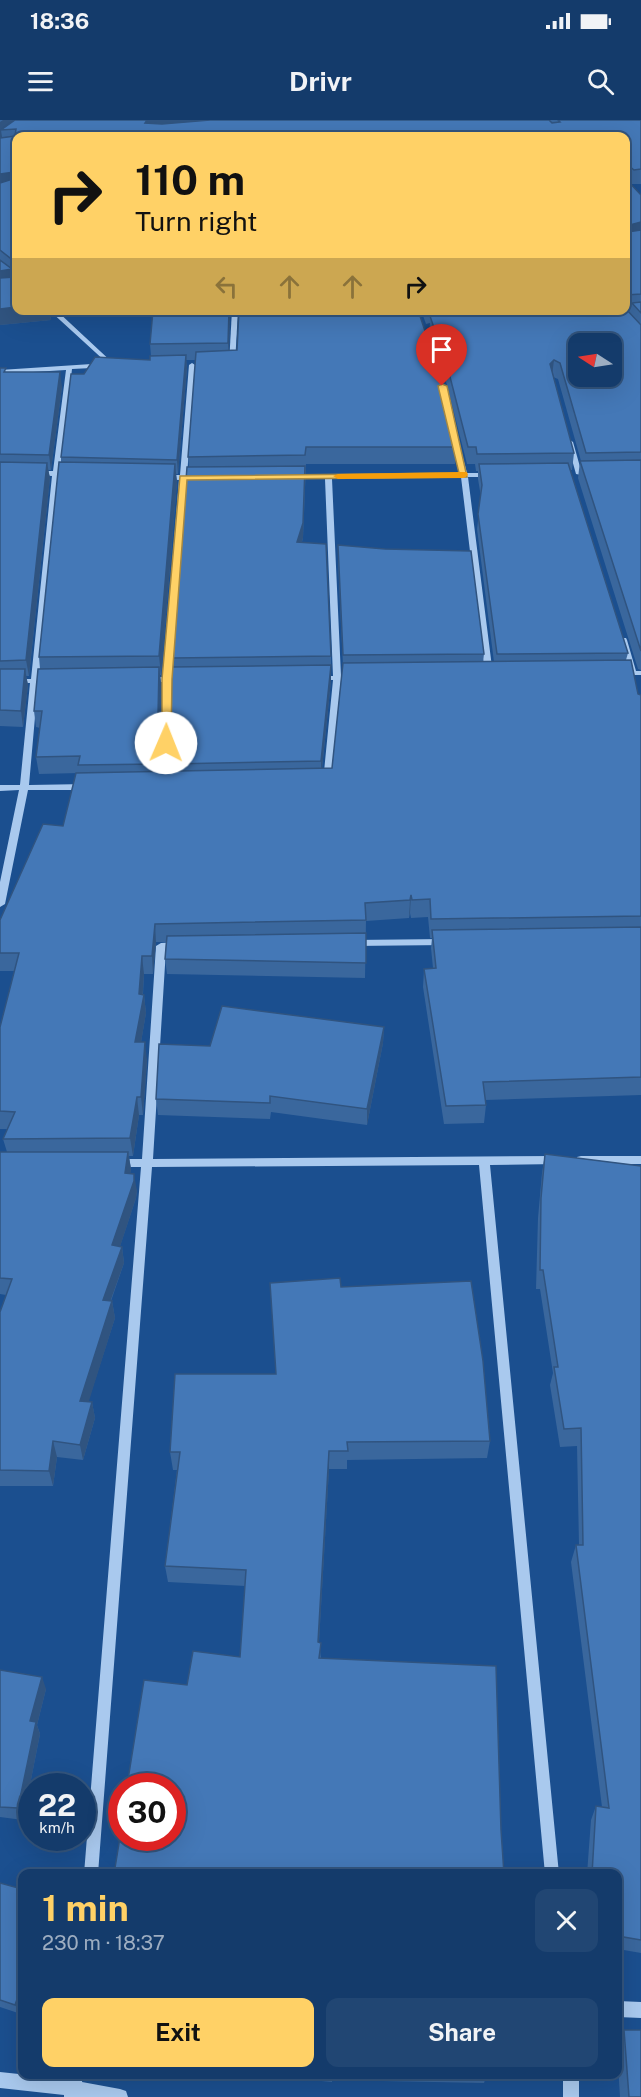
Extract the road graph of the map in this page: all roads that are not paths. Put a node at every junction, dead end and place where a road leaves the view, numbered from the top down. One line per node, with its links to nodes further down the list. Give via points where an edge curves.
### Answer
1 (57, 315): 5 (street)
2 (235, 315): 4 (street, via 234,364)
3 (432, 357): 18 (street)
4 (223, 364)
5 (112, 365): 6 (street); 10 (street)
6 (124, 365)
7 (181, 365): 8 (street)
8 (192, 365): 9 (street); 23 (street)
9 (202, 365)
10 (69, 369): 11 (street); 14 (street)
11 (0, 372)
12 (567, 432): 16 (street)
13 (25, 473): 14 (street)
14 (58, 474): 15 (street); 39 (street)
15 (80, 474)
16 (579, 474): 17 (street); 25 (street, via 571,474)
17 (589, 474)
18 (464, 475): 19 (street); 20 (street); 31 (street)
19 (500, 475)
20 (328, 476): 22 (street); 33 (street)
21 (149, 477): 23 (street)
22 (284, 477)
23 (183, 478): 24 (street); 35 (street)
24 (205, 478)
25 (574, 485)
26 (619, 628): 28 (street)
27 (611, 673): 28 (street)
28 (637, 673): 41 (street)
29 (500, 675): 31 (street)
30 (479, 676): 31 (street)
31 (489, 676)
32 (303, 678): 33 (street)
33 (337, 678): 34 (street); 42 (street, via 327,783)
34 (360, 678)
35 (167, 679): 36 (street); 37 (street); 44 (street)
36 (201, 679)
37 (143, 680)
38 (0, 681): 39 (street)
39 (36, 681): 40 (street); 48 (street)
40 (60, 681)
41 (635, 682)
42 (315, 783)
43 (150, 786): 44 (street)
44 (165, 786): 45 (street)
45 (177, 786)
46 (93, 787): 48 (street)
47 (0, 788): 48 (street)
48 (24, 788): 49 (street)
49 (0, 904)
50 (461, 942): 51 (street)
51 (341, 943)
52 (185, 945): 56 (street, via 161,946)
53 (641, 1160): 54 (street)
54 (484, 1161): 56 (street); 58 (street)
55 (102, 1163): 56 (street)
56 (147, 1163): 57 (street)
57 (91, 1869)
58 (552, 1869)
59 (622, 2009): 60 (street)
60 (641, 2010)
61 (571, 2079): 65 (street)
62 (0, 2080): 63 (street)
63 (74, 2086): 64 (street)
64 (120, 2097)
65 (572, 2097)

